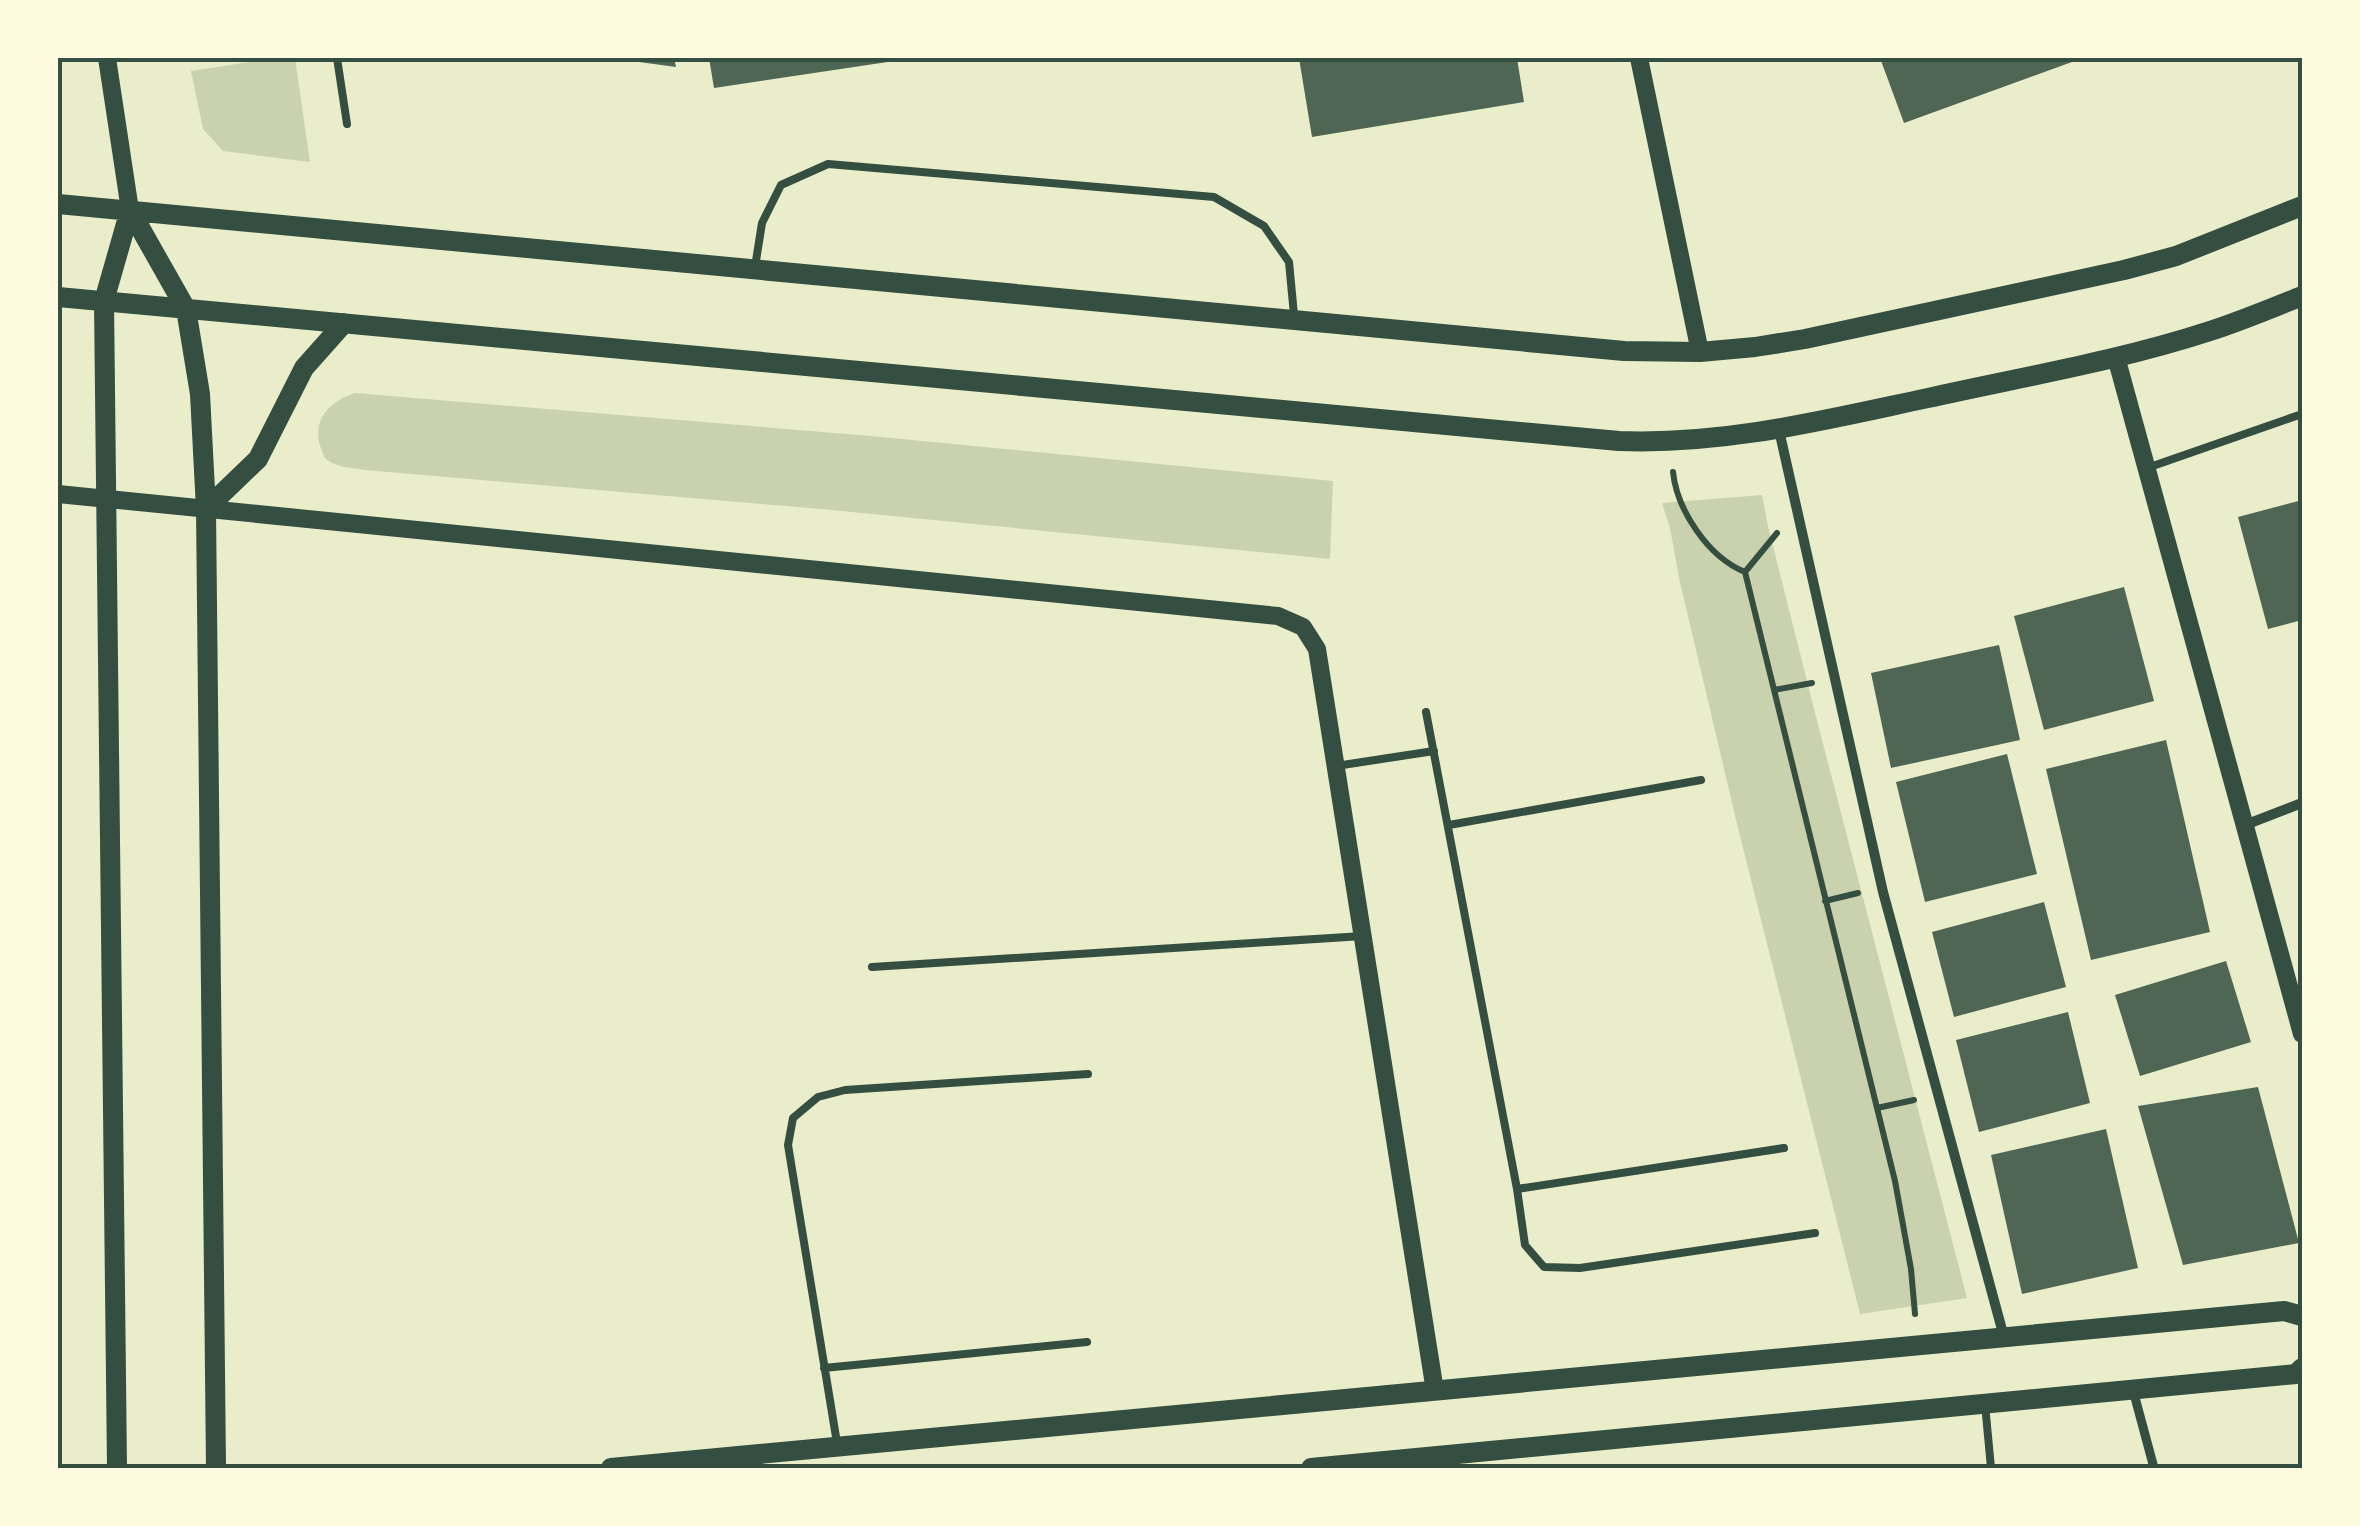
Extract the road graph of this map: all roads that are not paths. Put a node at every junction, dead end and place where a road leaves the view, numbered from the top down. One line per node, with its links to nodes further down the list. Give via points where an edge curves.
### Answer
1 (107, 58): 7 (street)
2 (336, 58): 4 (lane)
3 (1639, 58): 15 (street)
4 (346, 124)
5 (58, 204): 7 (main road)
6 (2302, 206): 15 (main road, via 2124,270 1805,338)
7 (130, 210): 8 (main road); 11 (main road); 12 (main road)
8 (754, 269): 13 (main road); 13 (lane, via 762,223 781,185 828,164 1214,197 1264,226 1289,262)
9 (2302, 296): 16 (main road, via 2212,331)
10 (58, 297): 11 (main road)
11 (104, 301): 12 (main road); 21 (main road)
12 (186, 309): 14 (main road); 22 (main road, via 200,394)
13 (1295, 320): 15 (main road)
14 (344, 324): 18 (main road, via 1600,439 1670,442); 22 (main road, via 304,368 258,459)
15 (1700, 352)
16 (2116, 357): 18 (main road); 19 (street)
17 (2302, 414): 19 (lane)
18 (1779, 430): 38 (street, via 1883,892)
19 (2147, 468): 29 (street)
20 (58, 494): 21 (street)
21 (106, 499): 22 (street); 46 (main road)
22 (206, 509): 25 (street, via 1278,616 1303,627 1317,649); 47 (main road)
23 (1426, 712): 24 (lane)
24 (1434, 751): 25 (lane); 28 (lane)
25 (1336, 766): 30 (street)
26 (1701, 780): 28 (lane)
27 (2302, 803): 29 (street)
28 (1449, 825): 35 (lane)
29 (2245, 825): 32 (street)
30 (1363, 936): 31 (lane); 43 (street)
31 (872, 967)
32 (2302, 1034)
33 (1088, 1074): 40 (lane, via 845,1090 818,1097 793,1118 788,1145)
34 (1784, 1148): 35 (lane)
35 (1518, 1190): 36 (lane, via 1525,1245 1544,1267 1580,1268)
36 (1815, 1233)
37 (2302, 1316): 38 (main road, via 2284,1311)
38 (2004, 1337): 43 (main road)
39 (1087, 1342): 40 (lane)
40 (824, 1368): 45 (lane)
41 (2302, 1368): 42 (main road, via 2296,1374)
42 (2134, 1390): 44 (main road); 51 (street)
43 (1435, 1391): 45 (main road)
44 (1985, 1404): 49 (main road); 50 (lane)
45 (837, 1447): 48 (main road)
46 (117, 1468)
47 (216, 1468)
48 (610, 1468)
49 (1310, 1468)
50 (1991, 1468)
51 (2154, 1468)

